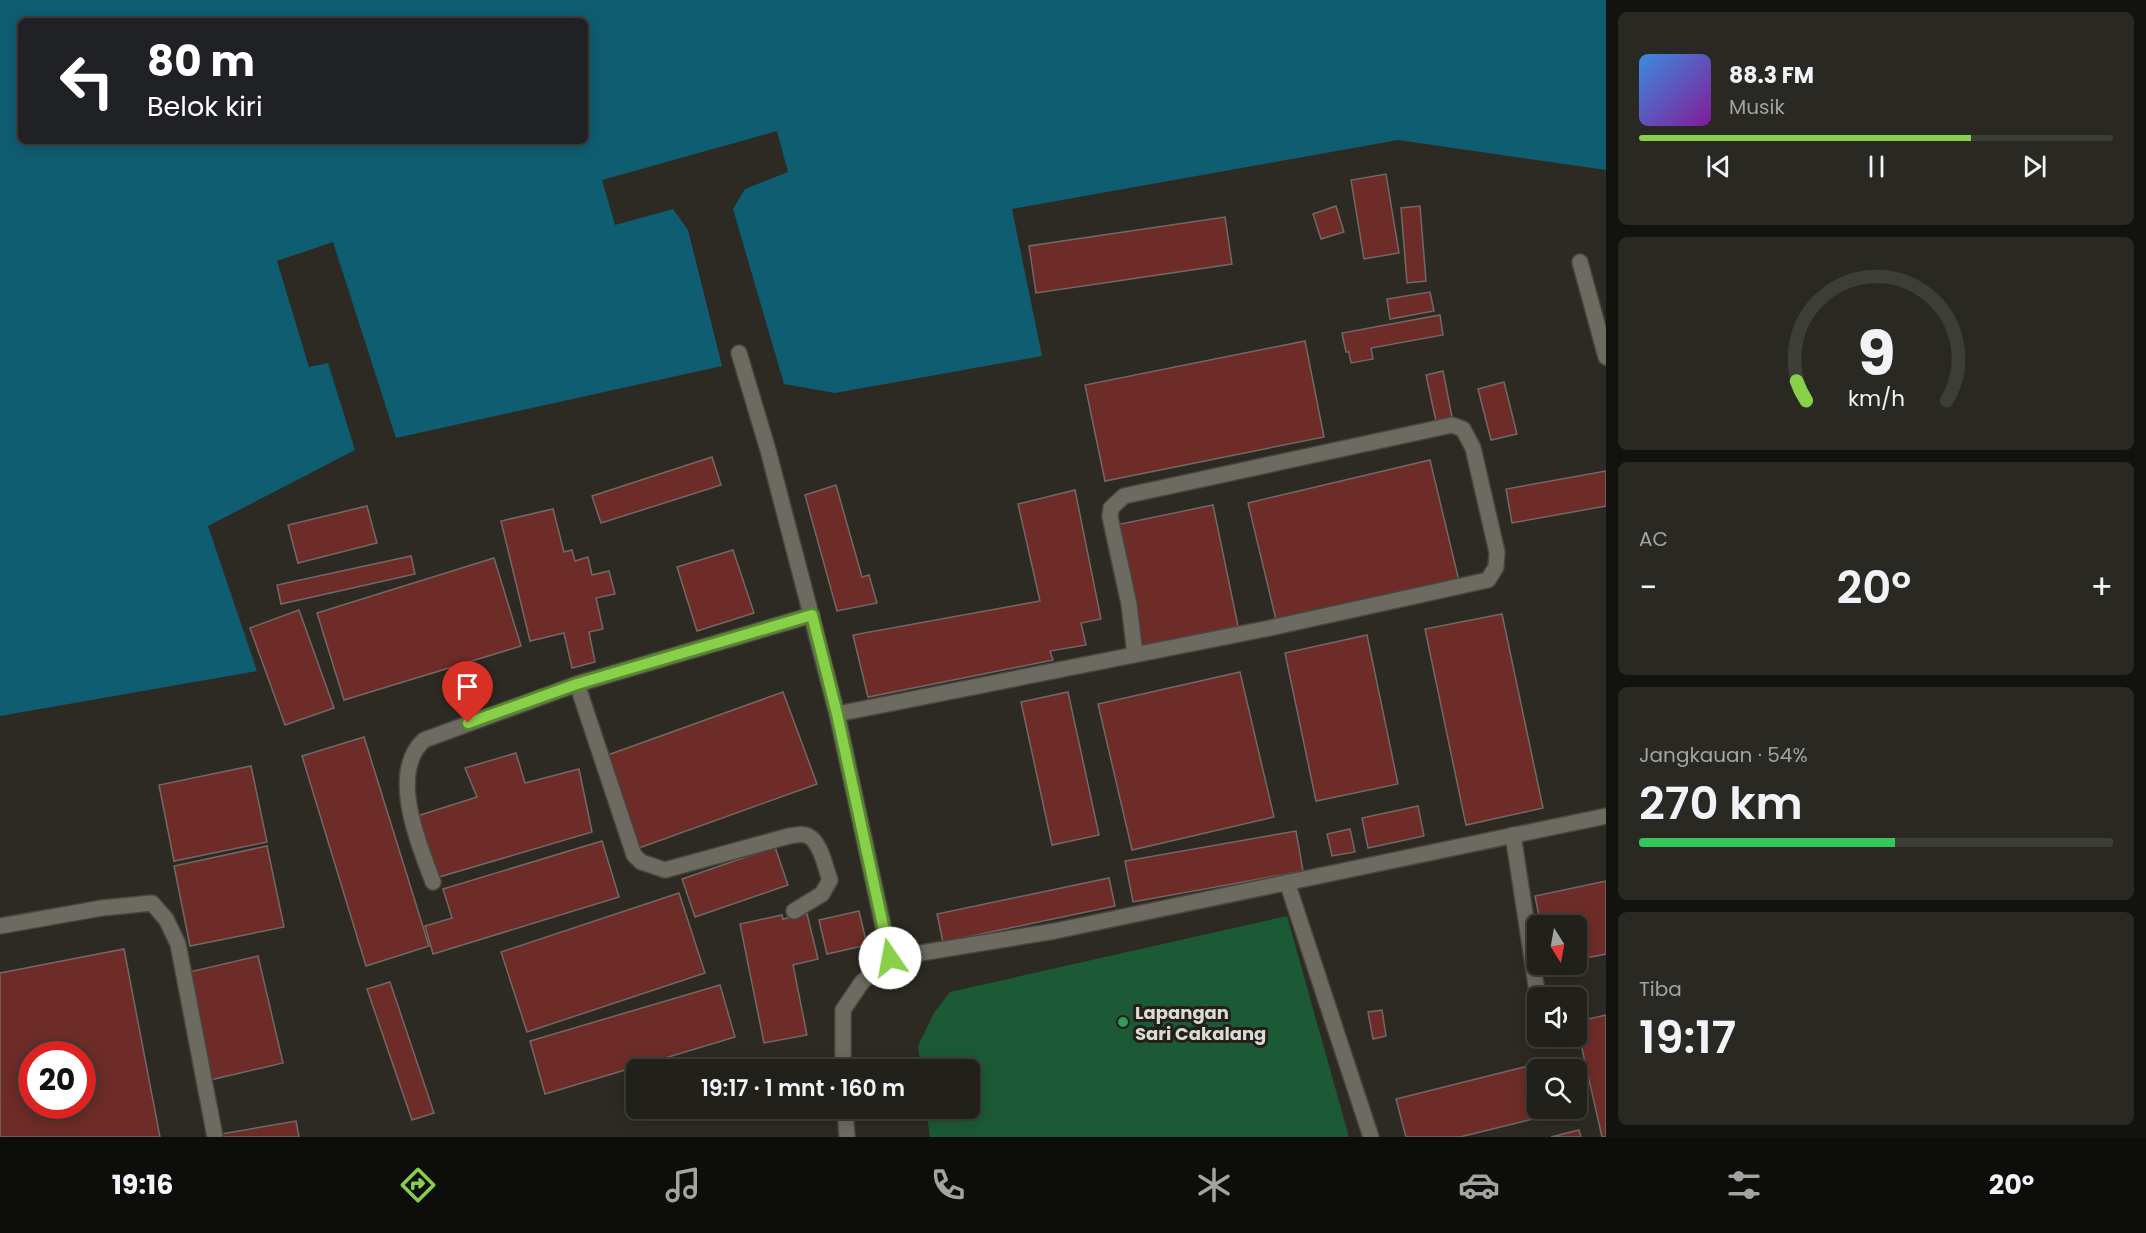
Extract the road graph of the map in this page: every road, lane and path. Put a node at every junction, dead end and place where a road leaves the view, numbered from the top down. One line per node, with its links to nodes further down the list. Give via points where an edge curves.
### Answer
1 (1580, 262): 3 (street)
2 (739, 353): 4 (street)
3 (1606, 357)
4 (812, 615): 6 (street); 7 (street)
5 (1135, 654): 5 (street, via 1488,580 1496,567 1497,552 1473,448 1463,429 1452,426 1124,496 1111,508 1110,517 1129,604); 7 (street)
6 (577, 684): 10 (street, via 424,740 415,748 407,780 410,806 418,844); 12 (street, via 634,855 641,862 664,870 789,836 809,836 817,844 830,880 822,894)
7 (837, 714): 14 (street)
8 (1606, 816): 9 (street)
9 (1513, 835): 11 (street); 15 (street)
10 (434, 882)
11 (1287, 882): 14 (street, via 1055,931); 20 (street)
12 (794, 911)
13 (0, 926): 18 (street, via 152,903 166,919 178,944)
14 (890, 958): 16 (street, via 862,982 843,1011)
15 (1536, 987)
16 (843, 1059)
17 (846, 1119): 19 (street)
18 (215, 1137)
19 (847, 1137)
20 (1371, 1137)

